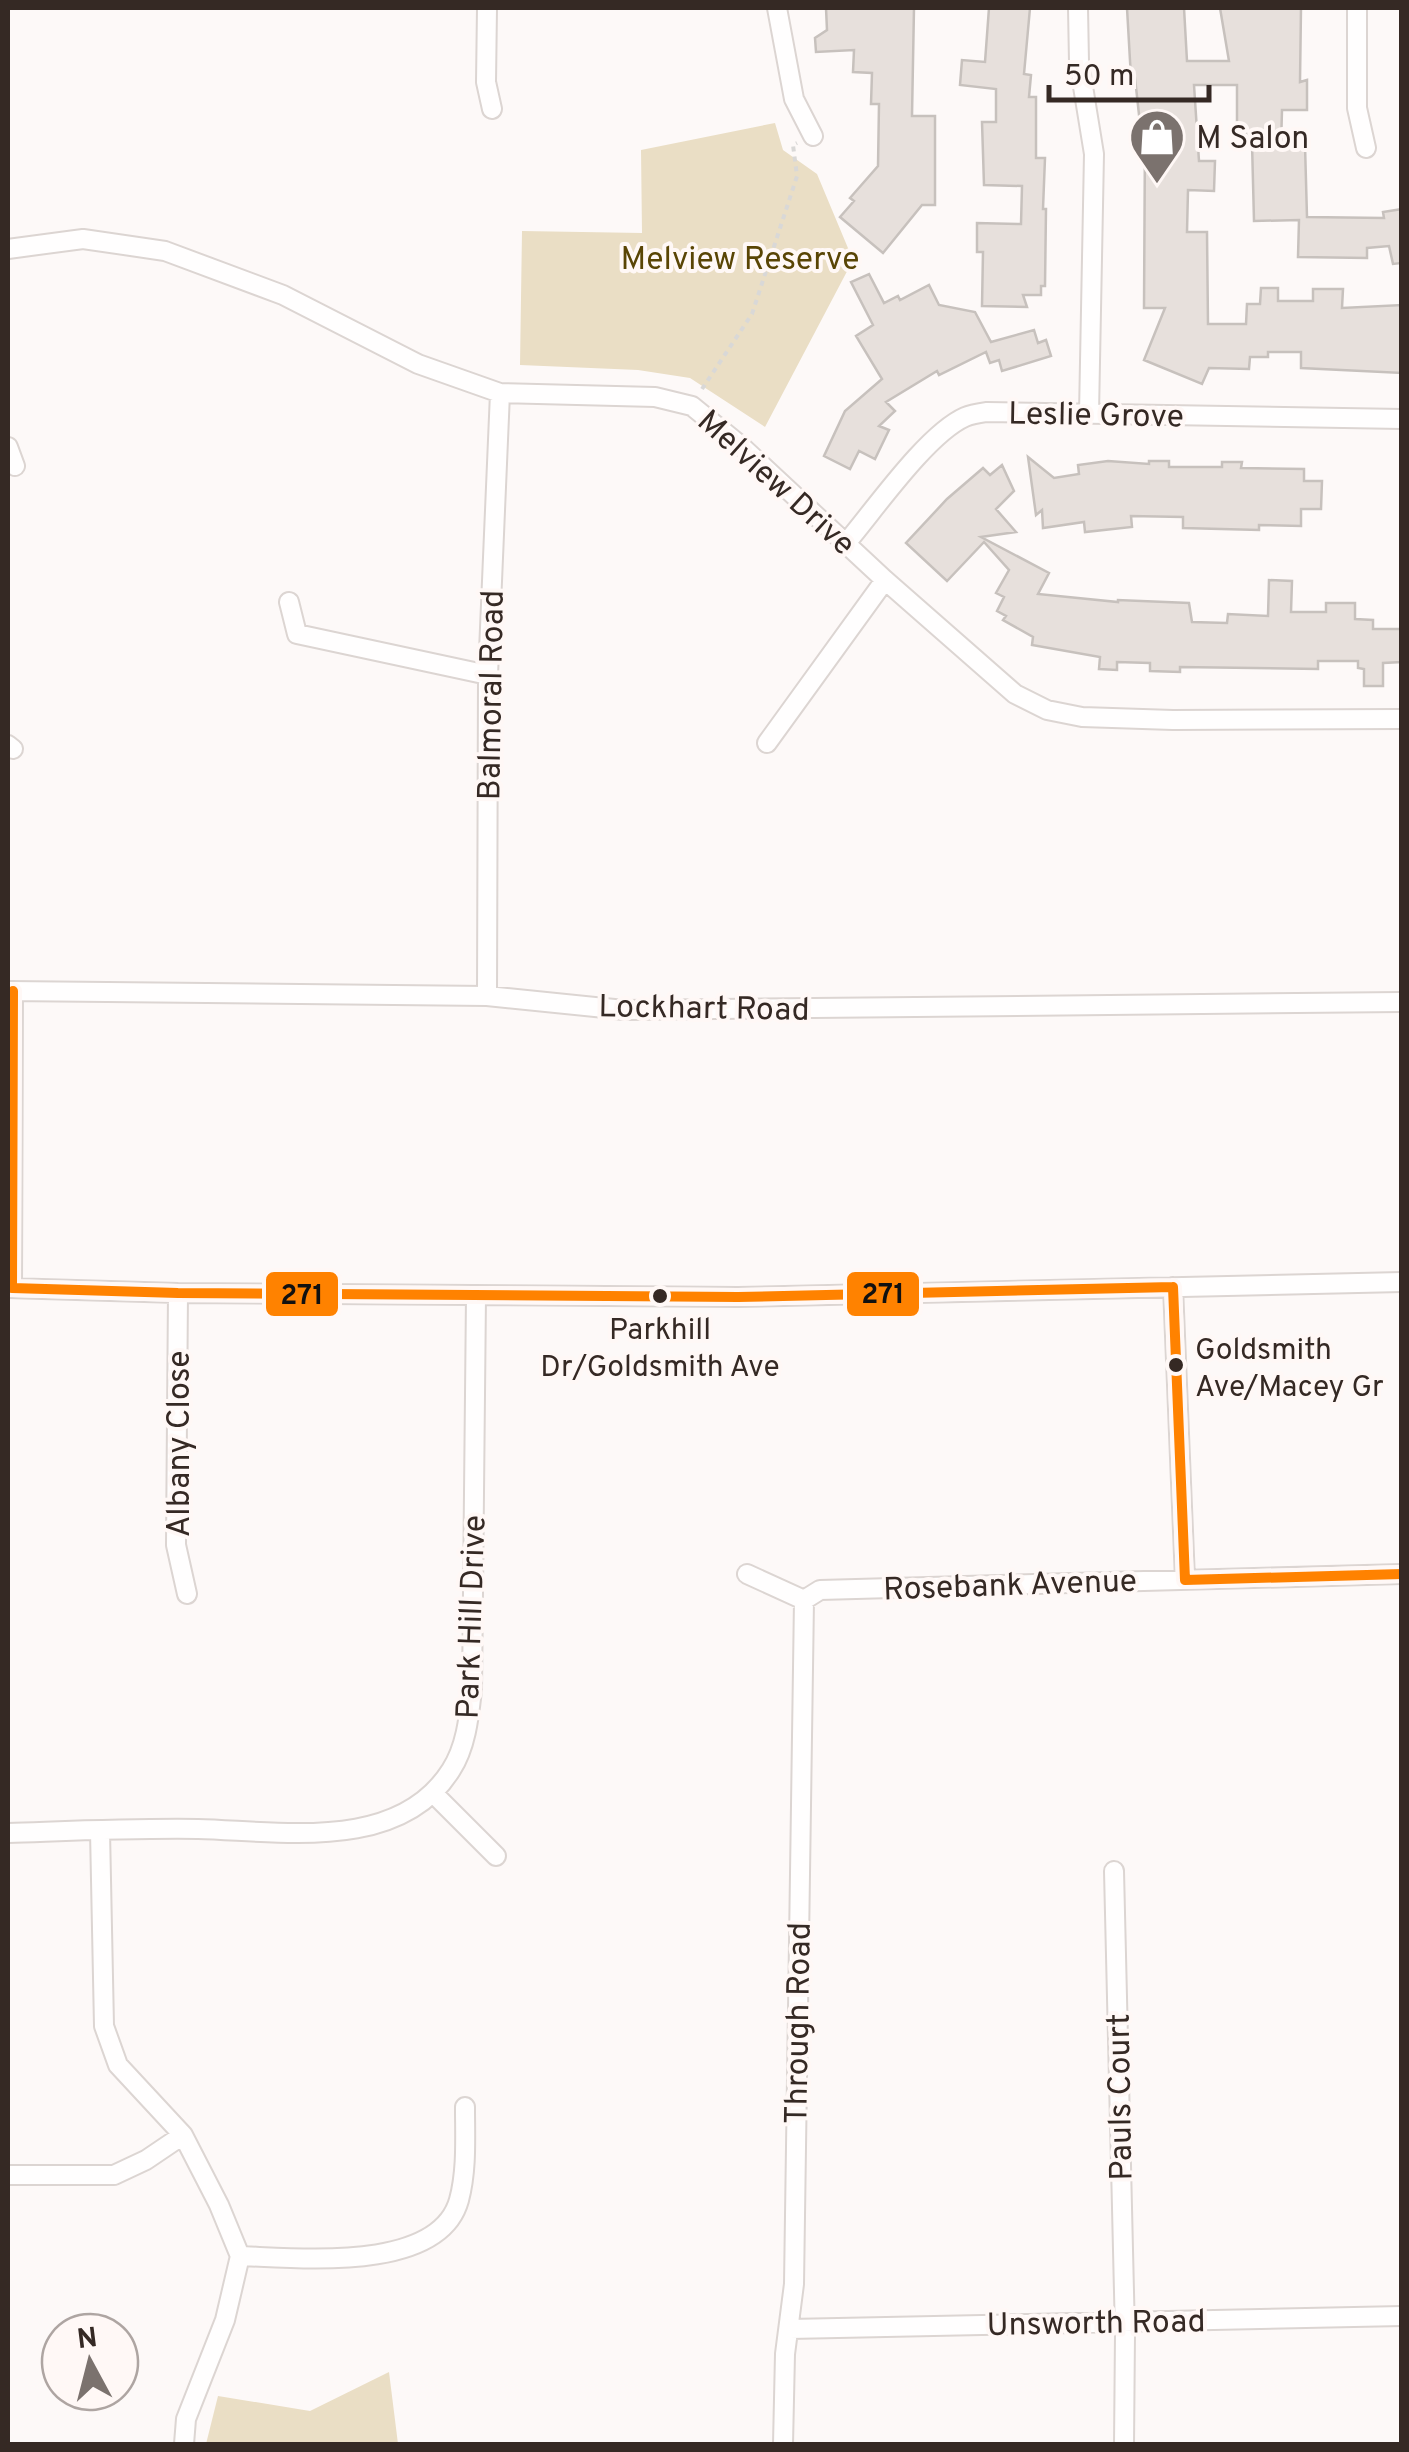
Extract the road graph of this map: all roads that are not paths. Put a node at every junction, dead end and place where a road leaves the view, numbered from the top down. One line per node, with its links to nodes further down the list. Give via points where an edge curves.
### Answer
1 (487, 8): 5 (street)
2 (777, 8): 6 (street, via 794,99)
3 (1078, 8): 10 (street, via 1078,62 1094,154)
4 (1357, 8): 7 (street, via 1357,108)
5 (492, 109)
6 (813, 136)
7 (1366, 148)
8 (8, 248): 9 (street, Melview Drive, via 83,239 165,251 283,295 418,364)
9 (500, 393): 14 (street, Melview Drive, via 655,396 692,406); 17 (street, Balmoral Road)
10 (1089, 414): 11 (street, Leslie Grove); 14 (street, Leslie Grove, via 968,415 949,426)
11 (1402, 418)
12 (8, 447): 13 (street)
13 (14, 466)
14 (847, 542): 15 (street, Melview Drive)
15 (885, 580): 18 (street, Melview Drive, via 1014,694 1047,710 1173,720); 19 (street)
16 (290, 602): 17 (street, via 297,634)
17 (488, 675): 21 (street, Balmoral Road)
18 (1402, 719)
19 (767, 744)
20 (10, 991): 21 (street, Lockhart Road); 25 (street)
21 (487, 996): 22 (street, Lockhart Road, via 624,1010)
22 (1402, 1002)
23 (1402, 1282): 24 (street)
24 (1173, 1287): 27 (street, via 738,1298); 30 (street)
25 (10, 1288): 26 (street)
26 (178, 1293): 27 (street); 31 (street, Albany Close, via 176,1545)
27 (476, 1296): 33 (street, Park Hill Drive, via 472,1690 453,1769)
28 (747, 1574): 32 (street)
29 (1402, 1574): 30 (street, Rosebank Avenue)
30 (1185, 1580): 32 (street, Rosebank Avenue, via 820,1590)
31 (187, 1594)
32 (804, 1600): 44 (street, Through Road)
33 (432, 1793): 34 (street, Park Hill Drive, via 374,1826 346,1830); 36 (street)
34 (100, 1830): 35 (street, Park Hill Drive); 39 (street, via 104,2026 118,2065)
35 (8, 1833)
36 (496, 1856)
37 (1114, 1871): 43 (street, Pauls Court)
38 (466, 2107): 41 (street, via 458,2204 444,2228 396,2252 333,2259)
39 (183, 2134): 40 (street, via 114,2175); 41 (street)
40 (8, 2176)
41 (240, 2256): 45 (street, via 225,2320 186,2419)
42 (1402, 2316): 43 (street, Unsworth Road)
43 (1125, 2322): 44 (street, Unsworth Road); 47 (street, Pauls Court)
44 (790, 2329): 46 (street, Through Road)
45 (184, 2444)
46 (783, 2444)
47 (1124, 2444)

